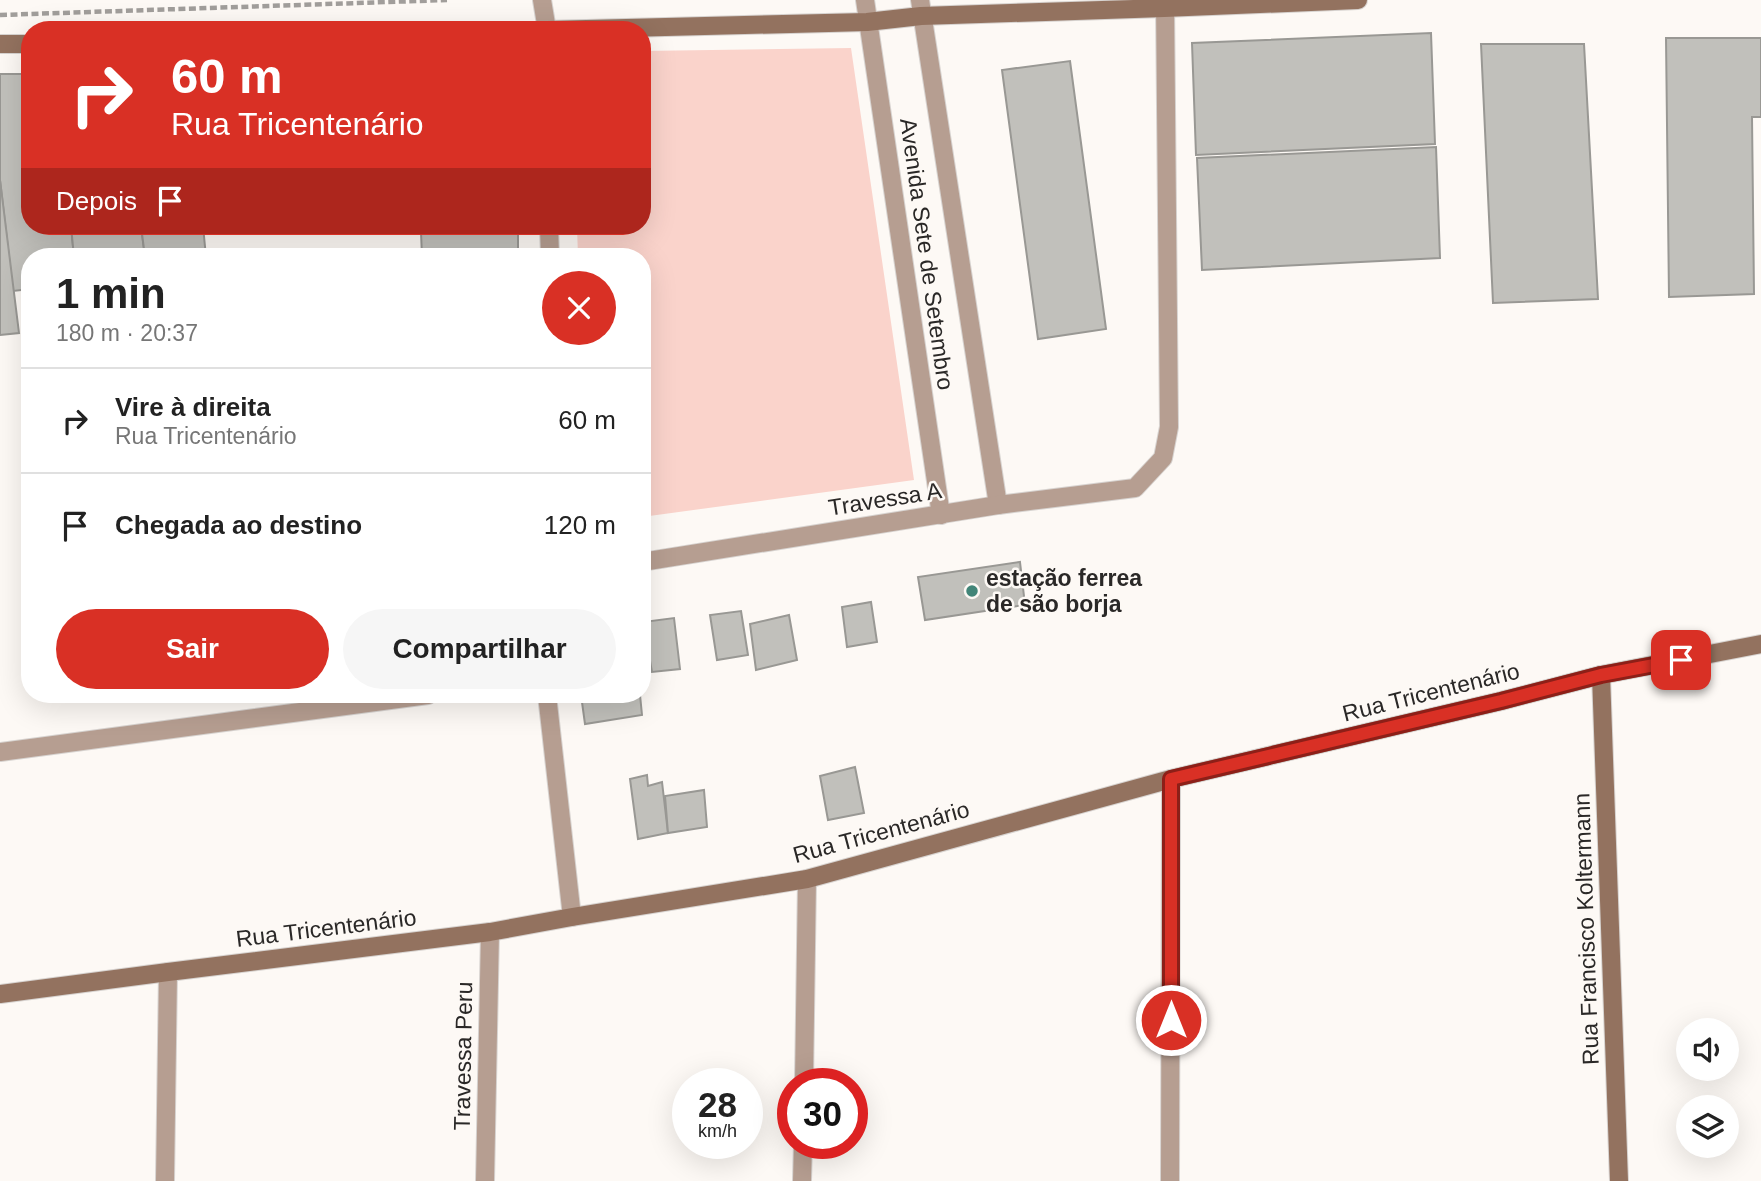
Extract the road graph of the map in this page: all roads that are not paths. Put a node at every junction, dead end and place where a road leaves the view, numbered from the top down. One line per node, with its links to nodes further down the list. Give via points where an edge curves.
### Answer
1 (542, 0): 6 (street)
2 (865, 0): 7 (street, Avenida Sete de Setembro)
3 (1358, 0): 4 (street)
4 (1164, 4): 5 (street); 11 (street, Travessa A, via 1169,427 1163,458 1135,488)
5 (920, 8): 7 (street); 11 (street, Avenida Sete de Setembro)
6 (546, 21)
7 (867, 22): 8 (street); 12 (street, Avenida Sete de Setembro)
8 (651, 27)
9 (0, 44): 10 (street)
10 (21, 44)
11 (999, 505): 12 (street, Travessa A)
12 (941, 515): 13 (street, Travessa A)
13 (651, 561)
14 (1761, 644): 15 (street, Rua Tricentenário)
15 (1601, 675): 19 (street, Rua Tricentenário); 31 (street, Rua Francisco Koltermann)
16 (368, 703): 18 (street)
17 (548, 703): 21 (street)
18 (0, 752)
19 (1171, 779): 20 (street, Rua Tricentenário); 30 (street)
20 (807, 879): 21 (street, Rua Tricentenário); 25 (street)
21 (572, 917): 22 (street, Rua Tricentenário)
22 (490, 933): 23 (street, Rua Tricentenário); 28 (street, Travessa Peru)
23 (168, 972): 24 (street, Rua Tricentenário); 27 (street)
24 (0, 994)
25 (804, 1068)
26 (803, 1159): 29 (street)
27 (165, 1181)
28 (485, 1181)
29 (802, 1181)
30 (1170, 1181)
31 (1619, 1181)

